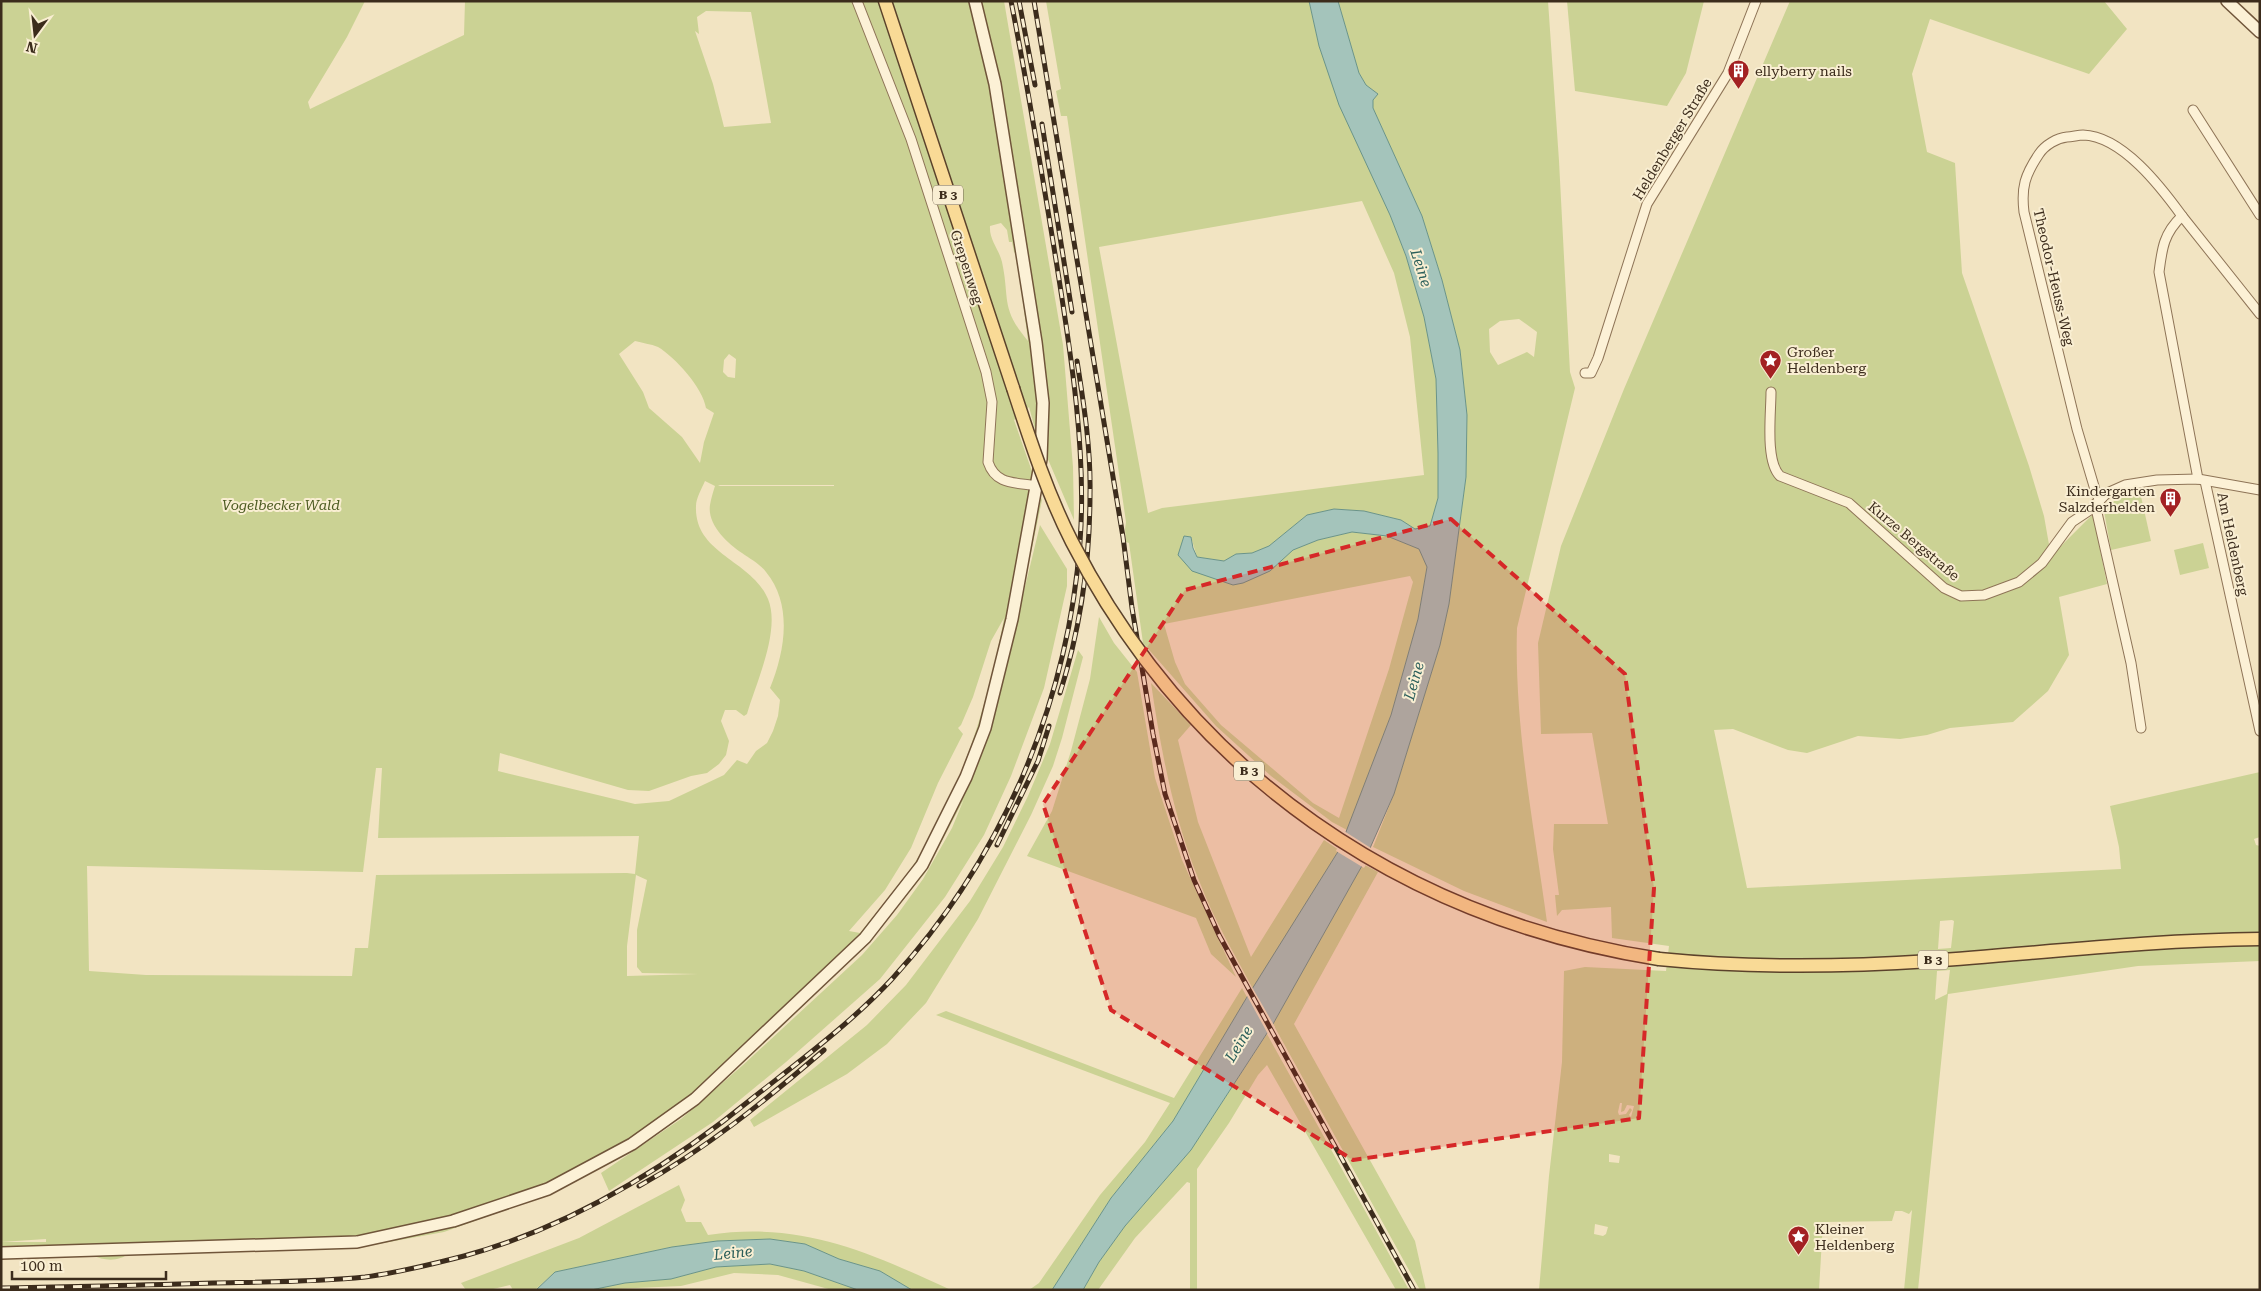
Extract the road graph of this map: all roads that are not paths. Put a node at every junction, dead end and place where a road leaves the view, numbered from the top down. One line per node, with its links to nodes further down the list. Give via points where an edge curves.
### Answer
1 (857, 1): 14 (street, Grepenweg, via 911,139 986,372 992,402 988,462 991,471 1002,481)
2 (885, 1): 19 (main road, B 3, bridge, via 1039,464 1058,511 1101,594 1172,692 1211,735 1290,806 1337,839 1432,892 1495,919 1592,948 1659,960 1796,966 1929,961 2182,941)
3 (975, 1): 14 (street, via 994,84 1036,342 1043,423)
4 (1756, 1): 11 (street, Heldenberger Straße, via 1728,73 1647,204 1598,358 1591,373)
5 (2227, 1): 6 (street)
6 (2260, 32)
7 (2193, 110): 8 (street)
8 (2260, 215)
9 (2182, 216): 10 (street, Theodor-Heuss-Weg); 13 (street, via 2170,227 2162,249 2159,272); 16 (street, Theodor-Heuss-Weg, via 2169,197 2129,156 2106,141 2084,135 2059,138 2041,150 2028,171 2022,192 2024,212)
10 (2260, 314)
11 (1585, 374)
12 (1771, 392): 16 (street, Kurze Bergstraße, via 1771,448 1774,469 1780,476 1849,504 1944,588 1961,596 1984,594 2019,582 2042,563 2072,522)
13 (2201, 480): 15 (street, Kurze Bergstraße); 16 (street, Kurze Bergstraße, via 2157,480 2125,485); 18 (street, Am Heldenberg)
14 (1038, 486): 20 (street, via 986,728 966,777 922,865 865,938 695,1099 632,1144 548,1189 453,1221 357,1242)
15 (2260, 490)
16 (2098, 502): 17 (street, via 2131,663)
17 (2140, 728)
18 (2260, 731)
19 (2260, 939)
20 (1, 1253)

